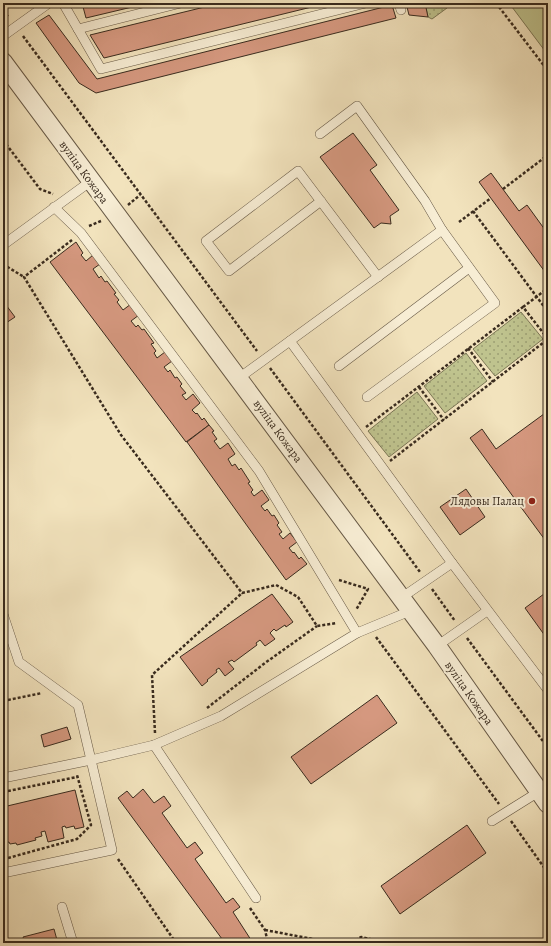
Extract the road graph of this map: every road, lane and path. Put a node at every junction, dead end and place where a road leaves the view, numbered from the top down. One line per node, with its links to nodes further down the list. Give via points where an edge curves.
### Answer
1 (49, 3): 7 (lane)
2 (63, 3): 8 (lane)
3 (181, 3): 8 (lane)
4 (366, 3): 8 (lane, via 101,69)
5 (496, 3): 11 (path)
6 (3, 10): 7 (path)
7 (16, 27): 9 (lane); 16 (path)
8 (78, 29)
9 (3, 36)
10 (3, 62): 14 (street, вуліца Кожара)
11 (548, 71)
12 (320, 134): 23 (lane, via 357,106 425,201)
13 (548, 156): 15 (path)
14 (91, 181): 19 (lane); 21 (street, вуліца Кожара)
15 (503, 189)
16 (140, 195): 21 (path); 37 (path)
17 (491, 198): 20 (path)
18 (321, 201): 18 (lane, via 298,171 206,241 229,271); 28 (lane)
19 (54, 207): 24 (lane); 25 (lane)
20 (473, 211): 22 (path); 31 (path)
21 (116, 215): 24 (path, via 90,226); 39 (street, вуліца Кожара)
22 (459, 222)
23 (442, 230): 27 (lane); 28 (lane)
24 (81, 233): 29 (path); 53 (lane, via 259,471)
25 (3, 245)
26 (3, 268): 29 (path, via 6,266)
27 (470, 268): 38 (lane); 42 (lane, via 495,303)
28 (378, 276): 35 (lane)
29 (24, 277): 49 (path, via 121,435)
30 (548, 288): 31 (path)
31 (537, 296): 32 (path); 33 (path)
32 (523, 307): 34 (path); 36 (path)
33 (548, 312)
34 (548, 339): 40 (path)
35 (290, 341): 37 (lane); 44 (lane)
36 (468, 348): 40 (path); 41 (path)
37 (264, 360): 39 (lane); 47 (path)
38 (339, 366)
39 (239, 378): 50 (street, вуліца Кожара)
40 (493, 382): 43 (path)
41 (419, 387): 43 (path); 44 (path)
42 (366, 397)
43 (444, 420): 45 (path)
44 (358, 433): 45 (lane)
45 (382, 467): 46 (lane)
46 (452, 563): 47 (lane); 51 (lane)
47 (426, 580): 50 (lane); 55 (path)
48 (368, 589): 53 (path)
49 (242, 593): 53 (path, via 276,585 298,596 317,626); 61 (path, via 152,675)
50 (406, 604): 54 (lane); 57 (street, вуліца Кожара)
51 (487, 611): 55 (lane); 59 (lane)
52 (3, 614): 58 (lane, via 19,662)
53 (349, 621): 56 (lane)
54 (370, 628): 56 (lane); 69 (path)
55 (461, 629): 57 (lane); 63 (path)
56 (357, 633): 62 (lane, via 220,716)
57 (437, 646): 68 (street, вуліца Кожара)
58 (56, 689): 60 (path); 64 (lane, via 78,705)
59 (548, 690)
60 (3, 701)
61 (155, 733)
62 (154, 745): 64 (lane); 74 (lane)
63 (548, 748)
64 (91, 760): 66 (lane); 71 (lane)
65 (77, 776): 67 (path)
66 (3, 778)
67 (3, 792)
68 (544, 798): 69 (lane)
69 (505, 812): 70 (lane); 72 (path)
70 (492, 821)
71 (112, 850): 73 (lane); 78 (path)
72 (548, 873)
73 (3, 874)
74 (256, 898)
75 (62, 907): 77 (lane)
76 (265, 930): 79 (path)
77 (73, 943)
78 (176, 943)
79 (334, 943)
80 (351, 943): 81 (path, via 361,937)
81 (374, 943)

